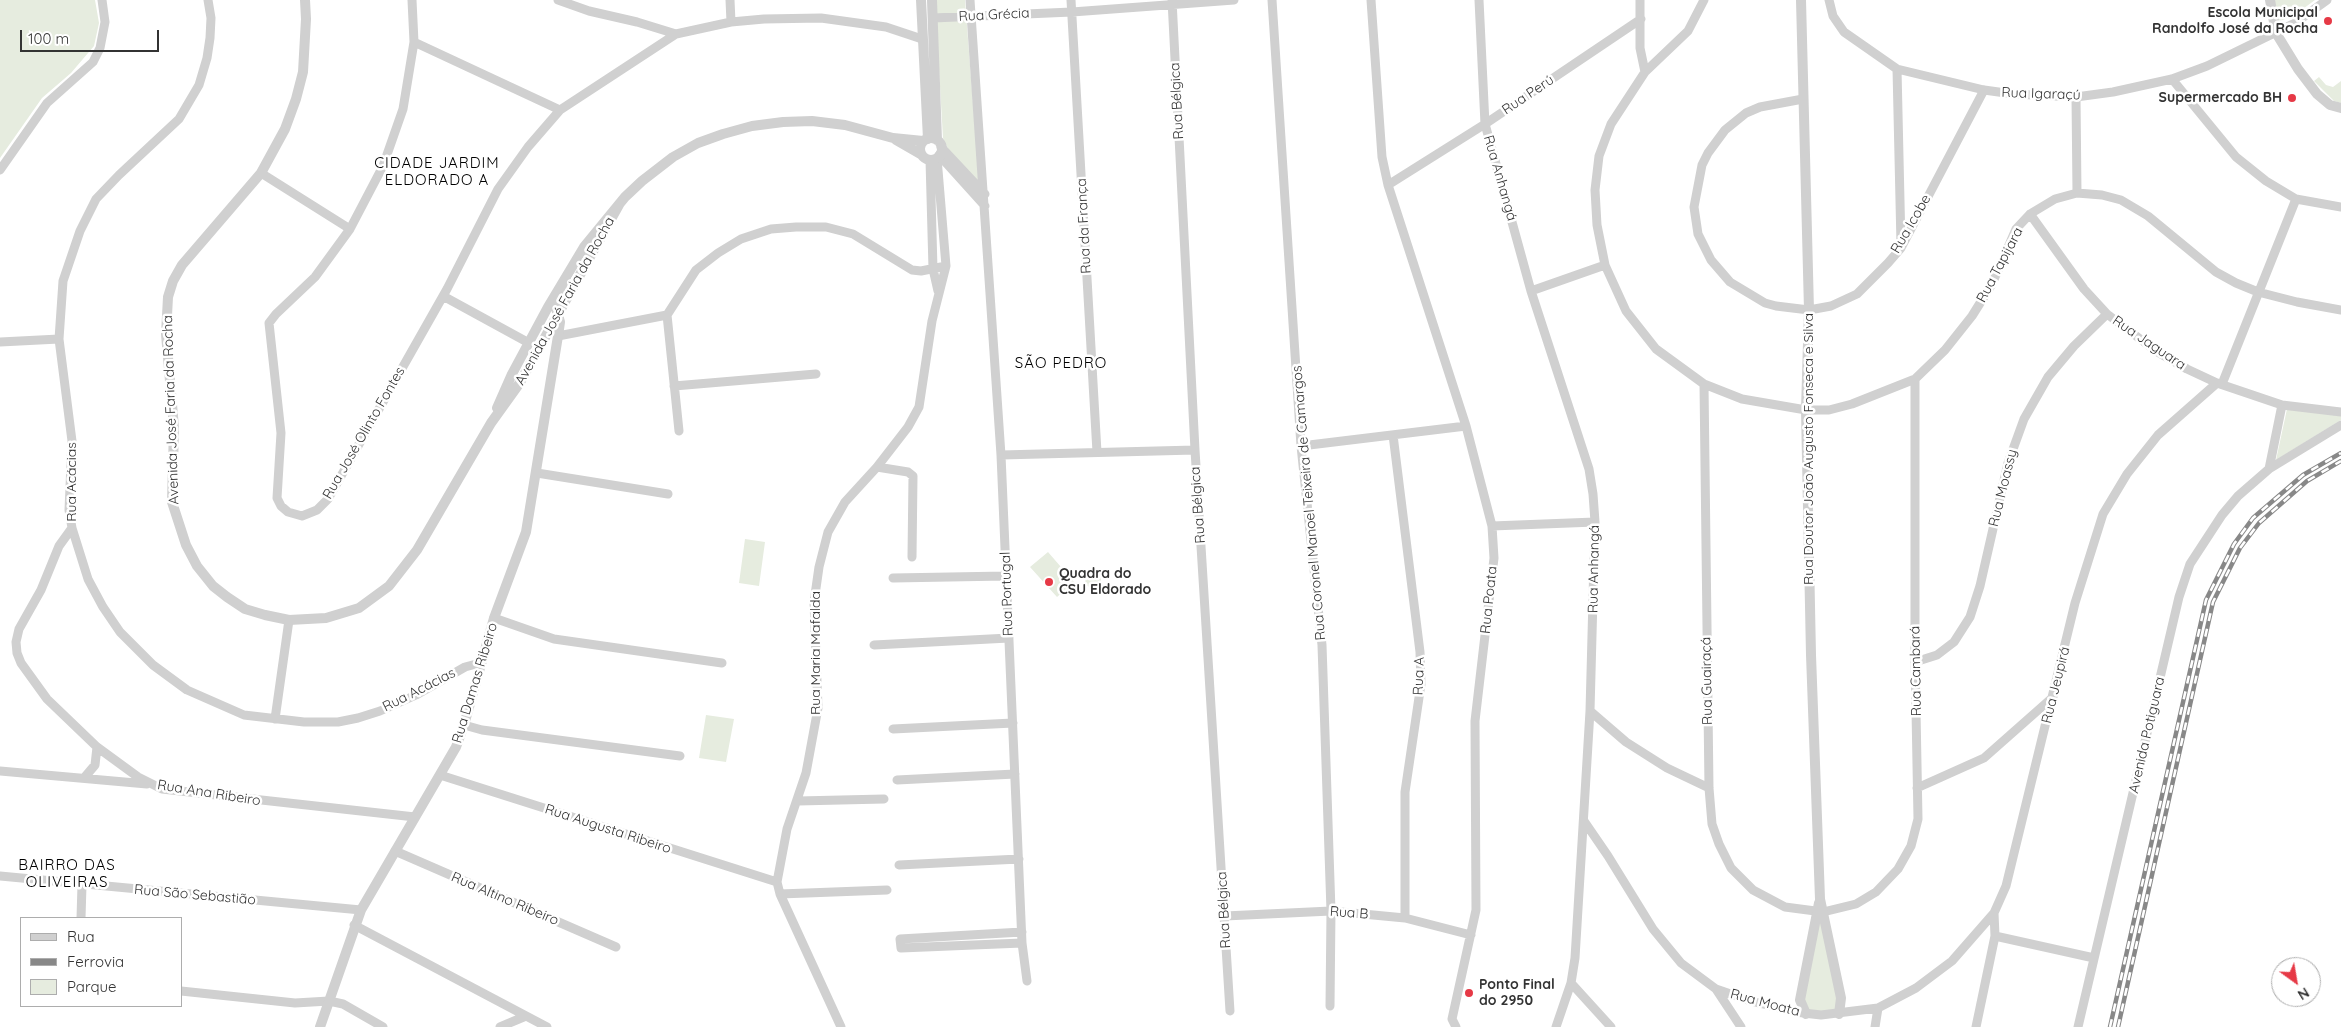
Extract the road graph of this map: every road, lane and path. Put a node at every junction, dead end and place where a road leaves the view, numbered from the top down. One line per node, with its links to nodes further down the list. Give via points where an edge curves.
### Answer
1 (102, 0): 43 (street, via 105,22 100,48 93,62 47,103)
2 (208, 0): 69 (street, Rua Acácias, via 210,38 199,85 179,119 96,200 80,231 63,281)
3 (305, 0): 44 (street, Avenida José Faria da Rocha, via 303,72 285,129)
4 (412, 0): 30 (street, Rua José Olinto Fontes)
5 (558, 0): 28 (street)
6 (730, 0): 26 (street)
7 (921, 0): 29 (street)
8 (932, 0): 24 (street)
9 (970, 0): 23 (street, Rua Portugal)
10 (1071, 0): 22 (street, Rua da França)
11 (1234, 0): 21 (street, Rua Grécia)
12 (1272, 0): 86 (street, Rua Coronel Manoel Teixeira de Camargos)
13 (1371, 0): 45 (street, Rua Poata, via 1382,157)
14 (1479, 0): 41 (street, Rua Anhangá)
15 (1640, 0): 25 (street)
16 (1704, 0): 32 (street, Rua Tapijara, via 1688,31)
17 (1801, 0): 38 (street, Rua Doutor João Augusto Fonseca e Silva)
18 (1829, 0): 33 (street, Rua Igaraçú, via 1833,16 1844,32)
19 (2270, 0): 27 (street)
20 (2326, 0): 27 (street, Rua Igaraçú)
21 (1172, 2): 22 (street, Rua Grécia); 87 (street, Rua Bélgica)
22 (1072, 12): 23 (street, Rua Grécia); 88 (street, Rua da França)
23 (971, 16): 24 (street, Rua Grécia); 47 (street, Rua Portugal)
24 (933, 18): 42 (street)
25 (1640, 19): 31 (street); 41 (street, Rua Perú)
26 (731, 22): 28 (street); 29 (street, via 821,18 886,27)
27 (2276, 33): 35 (street, Rua Igaraçú); 39 (street, via 2318,94)
28 (676, 34): 40 (street, Rua José Olinto Fontes)
29 (922, 39): 42 (street)
30 (414, 42): 40 (street); 53 (street, Rua José Olinto Fontes, via 403,109 384,166)
31 (1640, 48): 32 (street); 34 (street)
32 (1654, 63): 34 (street, Rua Tapijara)
33 (1897, 68): 36 (street, Rua Igaraçú); 54 (street)
34 (1645, 72): 55 (street, Rua Tapijara, via 1611,124 1599,156 1595,190 1597,225)
35 (2172, 79): 37 (street, Rua Igaraçú); 48 (street, via 2236,157)
36 (1984, 90): 37 (street, Rua Igaraçú); 54 (street, Rua Icobe)
37 (2076, 97): 46 (street)
38 (1804, 99): 63 (street, Rua Doutor João Augusto Fonseca e Silva); 63 (street, Rua Icobe, via 1760,107 1746,113 1725,130 1702,165 1694,207 1698,234 1711,260 1730,282 1765,303)
39 (2341, 108)
40 (560, 110): 62 (street, Rua José Olinto Fontes, via 498,189)
41 (1485, 124): 45 (street, Rua Perú); 59 (street, Rua Anhangá)
42 (932, 149): 47 (street); 49 (street, Avenida José Faria da Rocha, via 845,126 812,122 783,122 746,128 698,143 673,157 642,180); 50 (street); 56 (street, Rua Maria Mafalda); 57 (street, Rua Maria Mafalda)
43 (0, 170)
44 (261, 174): 53 (street); 101 (street, Avenida José Faria da Rocha, via 182,265 168,297 166,334 174,428 172,502 186,545 213,586 245,608)
45 (1388, 185): 83 (street, Rua Poata)
46 (2077, 193): 52 (street, Rua Tapijara, via 2055,200); 60 (street, Rua Tapijara, via 2102,194 2121,200 2148,216 2216,272)
47 (984, 194): 50 (street, Rua Portugal)
48 (2296, 199): 51 (street); 60 (street, Rua Jeupirá)
49 (620, 203): 58 (street, Avenida José Faria da Rocha, via 584,247); 66 (street, Avenida José Faria da Rocha)
50 (986, 206): 89 (street, Rua Portugal)
51 (2341, 207)
52 (2030, 214): 65 (street, Rua Jaguara, via 2084,289); 73 (street, Rua Tapijara, via 2016,229 1992,284 1972,316 1945,350)
53 (350, 229): 62 (street, Rua José Olinto Fontes, via 315,277 269,323 281,433 277,498 288,512 302,516 317,510 328,499)
54 (1901, 248): 63 (street, Rua Icobe, via 1857,294 1831,306)
55 (1605, 265): 59 (street); 76 (street, Rua Tapijara, via 1626,311 1648,340 1664,356)
56 (946, 266): 57 (street); 61 (street, Rua Maria Mafalda)
57 (933, 269): 61 (street, Rua Maria Mafalda); 67 (street, via 912,270 853,234 826,227 771,229 741,239 696,270)
58 (564, 281): 66 (street, Rua Damas Ribeiro, via 555,305); 71 (street, Avenida José Faria da Rocha)
59 (1531, 291): 94 (street, Rua Anhangá, via 1589,469)
60 (2258, 292): 64 (street, Rua Tapijara); 74 (street, Rua Jeupirá)
61 (938, 293): 90 (street, Rua Maria Mafalda, via 919,407)
62 (443, 296): 71 (street)
63 (1809, 310): 79 (street, Rua Doutor João Augusto Fonseca e Silva)
64 (2341, 310)
65 (2107, 314): 74 (street, Rua Jaguara, via 2156,351); 104 (street, Rua Moassy, via 2048,377 2024,418 2008,463 1970,617 1954,642 1937,655)
66 (558, 315): 68 (street, Rua Damas Ribeiro); 75 (street, Avenida José Faria da Rocha)
67 (667, 315): 68 (street); 77 (street)
68 (558, 336): 92 (street, Rua Damas Ribeiro)
69 (59, 339): 70 (street); 96 (street, Rua Acácias, via 72,441 69,486)
70 (0, 342)
71 (528, 343): 75 (street, via 531,348); 81 (street, Avenida José Faria da Rocha)
72 (816, 374): 77 (street)
73 (1915, 379): 79 (street, Rua Tapijara, via 1852,404 1829,410); 104 (street, Rua Cambará)
74 (2219, 383): 78 (street, Rua Jaguara); 107 (street, Rua Jeupirá, via 2158,435 2103,514 2075,603)
75 (519, 384): 81 (street, Avenida José Faria da Rocha)
76 (1704, 384): 79 (street, Rua Tapijara, via 1742,399); 121 (street, Rua Guairaçá)
77 (674, 386): 84 (street)
78 (2282, 405): 80 (street, Rua Jaguara); 91 (street)
79 (1806, 410): 137 (street, Rua Doutor João Augusto Fonseca e Silva)
80 (2341, 412)
81 (491, 423): 101 (street, Avenida José Faria da Rocha, via 417,550 389,586 359,608 326,618)
82 (2341, 425): 91 (street, Avenida Potiguara)
83 (1466, 426): 85 (street); 95 (street, Rua Poata)
84 (679, 431)
85 (1393, 435): 86 (street); 141 (street, Rua A, via 1420,652 1421,684 1405,792)
86 (1301, 446): 136 (street, Rua Coronel Manoel Teixeira de Camargos, via 1322,645)
87 (1195, 450): 88 (street); 139 (street, Rua Bélgica)
88 (1096, 452): 89 (street)
89 (1001, 455): 98 (street, Rua Portugal)
90 (877, 467): 97 (street, via 908,472 913,476); 124 (street, Rua Maria Mafalda, via 845,502 828,532 819,567 814,602 818,708)
91 (2269, 469): 148 (street, Avenida Potiguara, via 2222,515 2190,564 2179,597)
92 (537, 472): 93 (street); 100 (street, Rua Damas Ribeiro, via 520,553)
93 (668, 494)
94 (1595, 522): 95 (street); 108 (street, Rua Anhangá)
95 (1492, 526): 144 (street, Rua Poata, via 1494,558 1476,721 1476,910)
96 (72, 528): 109 (street, Rua Acácias, via 88,579 103,607 134,648 171,680 194,693 244,715); 113 (street, Rua Ana Ribeiro, via 59,546 41,590 19,629 17,653 47,699)
97 (912, 557)
98 (1006, 576): 99 (street); 102 (street, Rua Portugal)
99 (893, 578)
100 (494, 618): 105 (street, Rua Damas Ribeiro); 106 (street, via 554,639)
101 (288, 620): 109 (street)
102 (1009, 638): 103 (street); 110 (street, Rua Portugal)
103 (874, 644)
104 (1915, 662): 122 (street, Rua Cambará)
105 (480, 663): 109 (street, Rua Acácias, via 465,667 416,695 358,718 338,722); 111 (street, Rua Damas Ribeiro)
106 (722, 663)
107 (2053, 697): 122 (street, via 1984,758); 138 (street, Rua Jeupirá, via 2006,886)
108 (1590, 711): 121 (street, via 1626,742 1667,768); 126 (street, Rua Anhangá)
109 (275, 719)
110 (1013, 723): 112 (street); 116 (street, Rua Portugal)
111 (464, 725): 114 (street); 117 (street, Rua Damas Ribeiro)
112 (893, 730)
113 (97, 747): 118 (street, via 95,764); 120 (street, Rua Ana Ribeiro)
114 (680, 756)
115 (0, 771): 118 (street)
116 (1015, 774): 119 (street); 128 (street, Rua Portugal)
117 (440, 775): 125 (street, Rua Damas Ribeiro); 131 (street, Rua Augusta Ribeiro)
118 (84, 778): 120 (street)
119 (897, 780)
120 (150, 784): 125 (street, Rua Ana Ribeiro, via 176,792)
121 (1709, 788): 137 (street, Rua Guairaçá, via 1715,834 1737,876 1776,903)
122 (1918, 788): 137 (street, Rua Cambará, via 1918,818 1912,846 1898,869 1865,899)
123 (884, 799): 124 (street)
124 (798, 801): 131 (street, Rua Maria Mafalda, via 787,829)
125 (414, 817): 127 (street, Rua Damas Ribeiro)
126 (1584, 821): 150 (street, Rua Anhangá); 151 (street, Rua Moata, via 1653,929 1682,963)
127 (395, 851): 135 (street, Rua Damas Ribeiro); 147 (street, Rua Altino Ribeiro)
128 (1019, 859): 129 (street); 143 (street, Rua Portugal)
129 (899, 865)
130 (0, 876): 132 (street, Rua São Sebastião)
131 (776, 882): 134 (street)
132 (82, 885): 135 (street, Rua São Sebastião); 140 (street)
133 (887, 890): 134 (street)
134 (780, 894): 164 (street)
135 (361, 910): 142 (street, Rua Damas Ribeiro)
136 (1331, 911): 139 (street, Rua B); 141 (street, Rua B); 154 (street, Rua Coronel Manoel Teixeira de Camargos)
137 (1820, 912): 157 (street, Rua Doutor João Augusto Fonseca e Silva, via 1800,1000); 158 (street, Rua Doutor João Augusto Fonseca e Silva, via 1841,998)
138 (1994, 914): 145 (street, Rua Jeupirá); 155 (street, Rua Moata, via 1952,961 1916,988)
139 (1225, 916): 156 (street, Rua Bélgica)
140 (82, 917)
141 (1405, 918): 144 (street, Rua B)
142 (354, 925): 153 (street, Rua Damas Ribeiro); 159 (street)
143 (1022, 932): 146 (street, Rua Portugal); 146 (street, via 900,939 901,948)
144 (1470, 935): 165 (street, Rua Poata, via 1452,1019)
145 (1995, 936): 148 (street); 170 (street, Rua Jeupirá)
146 (1022, 943): 149 (street, Rua Portugal)
147 (616, 947)
148 (2094, 958): 171 (street, Avenida Potiguara)
149 (1027, 981)
150 (1571, 983): 166 (street, Rua Anhangá); 167 (street)
151 (1716, 988): 157 (street, Rua Moata, via 1751,1001); 168 (street)
152 (182, 992): 153 (street, via 295,1003)
153 (329, 1001): 160 (street, Rua Damas Ribeiro); 161 (street, via 343,1004)
154 (1330, 1006)
155 (1878, 1008): 158 (street, Rua Moata); 169 (street)
156 (1230, 1010)
157 (1806, 1014): 158 (street, Rua Moata)
158 (1839, 1014)
159 (526, 1016): 162 (street); 163 (street)
160 (320, 1027)
161 (383, 1027)
162 (500, 1027)
163 (547, 1027)
164 (841, 1027)
165 (1456, 1027)
166 (1556, 1027)
167 (1611, 1027)
168 (1741, 1027)
169 (1875, 1027)
170 (1976, 1027)
171 (2078, 1027)

